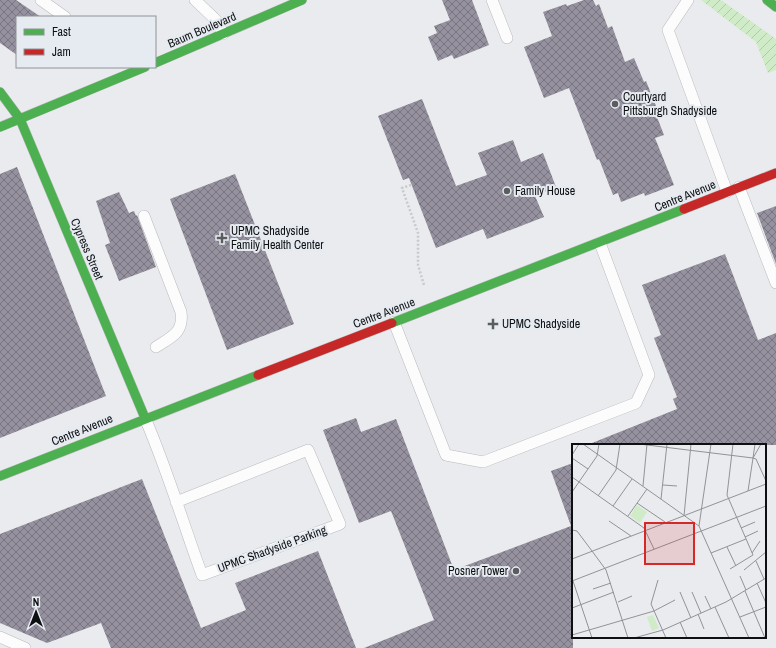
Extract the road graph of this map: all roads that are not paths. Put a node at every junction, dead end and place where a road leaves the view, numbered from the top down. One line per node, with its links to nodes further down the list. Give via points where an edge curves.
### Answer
1 (41, 0): 8 (lane)
2 (195, 0): 9 (lane, via 216,20)
3 (302, 0): 9 (main road, Baum Boulevard)
4 (492, 0): 10 (lane)
5 (688, 0): 20 (lane, via 668,30)
6 (767, 0): 7 (main road)
7 (776, 7)
8 (64, 16)
9 (223, 34): 11 (main road, Baum Boulevard)
10 (507, 38)
11 (156, 63)
12 (112, 68): 14 (lane)
13 (143, 68): 14 (main road)
14 (117, 79): 16 (main road)
15 (0, 92): 16 (main road, Cypress Street)
16 (20, 119): 17 (main road); 26 (main road, Cypress Street)
17 (0, 127)
18 (776, 173): 19 (main road, Centre Avenue)
19 (739, 188): 20 (main road, Centre Avenue); 23 (lane)
20 (727, 192): 22 (main road, Centre Avenue)
21 (144, 216): 25 (lane, via 181,312 182,322 177,332)
22 (600, 243): 24 (main road, Centre Avenue); 24 (lane, via 649,375 636,403 483,462 446,455)
23 (776, 283)
24 (394, 322): 26 (main road, Centre Avenue)
25 (156, 347)
26 (145, 418): 27 (main road, Centre Avenue); 28 (lane, UPMC Shadyside Parking, via 165,465)
27 (0, 476)
28 (176, 502): 28 (lane, UPMC Shadyside Parking, via 202,575 340,524 308,450)
29 (0, 637): 30 (lane)
30 (25, 648)

